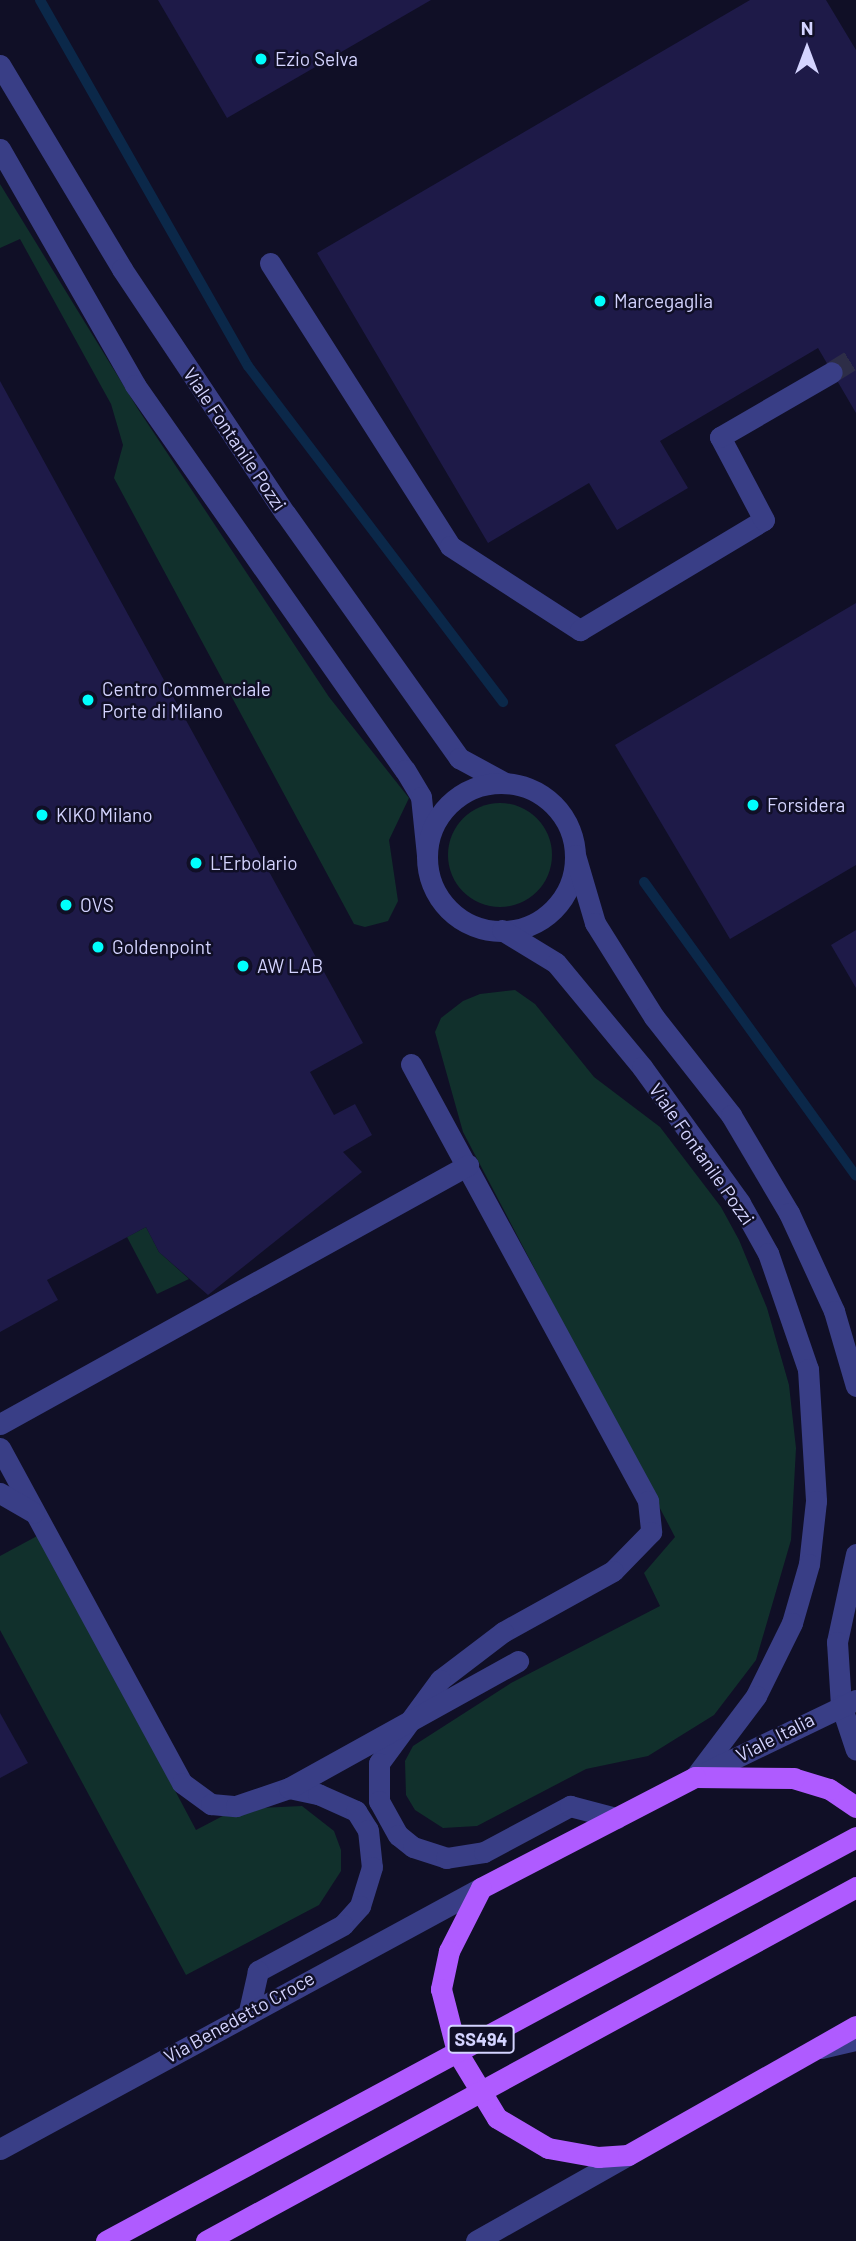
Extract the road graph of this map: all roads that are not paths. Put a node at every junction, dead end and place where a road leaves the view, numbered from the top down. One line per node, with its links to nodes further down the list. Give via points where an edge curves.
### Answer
1 (0, 65): 5 (street, Viale Fontanile Pozzi, via 122,269 285,513 459,758)
2 (0, 149): 6 (street, Viale Fontanile Pozzi, via 135,385 405,770 421,797)
3 (270, 263): 4 (street, via 450,546 580,630 764,520 720,437)
4 (832, 372)
5 (505, 783): 6 (street, via 459,795 431,832); 7 (street, Viale Fontanile Pozzi, via 527,787 561,814)
6 (426, 855): 8 (street, Viale Fontanile Pozzi, via 430,879 449,908 478,927)
7 (575, 855): 8 (street, via 572,878 546,916); 11 (street, Viale Fontanile Pozzi, via 595,923 654,1017 731,1115 789,1213 834,1311)
8 (502, 930): 21 (street, Viale Fontanile Pozzi, via 556,963 642,1067 740,1203 768,1253 808,1369 816,1488 809,1564 792,1623 755,1696)
9 (411, 1064): 10 (street)
10 (468, 1165): 12 (street); 19 (street, via 648,1501 651,1532 613,1571 503,1632 440,1680)
11 (856, 1387)
12 (0, 1424)
13 (0, 1448): 15 (street)
14 (0, 1493): 15 (street)
15 (35, 1514): 22 (street, via 182,1783 211,1804 236,1806)
16 (856, 1554): 18 (street, via 838,1642)
17 (518, 1661): 19 (street)
18 (848, 1702): 20 (street); 21 (street, Viale Italia)
19 (400, 1729): 22 (street); 24 (street, via 379,1763 379,1801 398,1835 432,1855 484,1852 570,1806)
20 (856, 1750)
21 (695, 1777): 23 (main road, Via Benedetto Croce, via 794,1778 829,1789); 24 (main road, Via Benedetto Croce)
22 (289, 1788): 28 (street, via 356,1811 368,1830 372,1867 359,1906 343,1924 258,1971)
23 (856, 1807)
24 (616, 1818): 27 (main road, Via Benedetto Croce)
25 (856, 1837): 32 (main road, SS494)
26 (856, 1887): 33 (main road, SS494)
27 (481, 1888): 28 (street, Via Benedetto Croce); 32 (main road, SS494, via 449,1951 442,1989)
28 (249, 2011): 34 (street, Via Benedetto Croce)
29 (856, 2026): 31 (main road, SS494)
30 (856, 2040): 31 (street)
31 (816, 2049): 35 (main road, SS494)
32 (457, 2052): 33 (main road, SS494); 36 (main road, SS494)
33 (480, 2092): 35 (main road, SS494, via 497,2119 548,2148 598,2157); 37 (main road, SS494)
34 (0, 2149)
35 (628, 2155): 38 (street)
36 (106, 2241)
37 (206, 2241)
38 (475, 2241)

